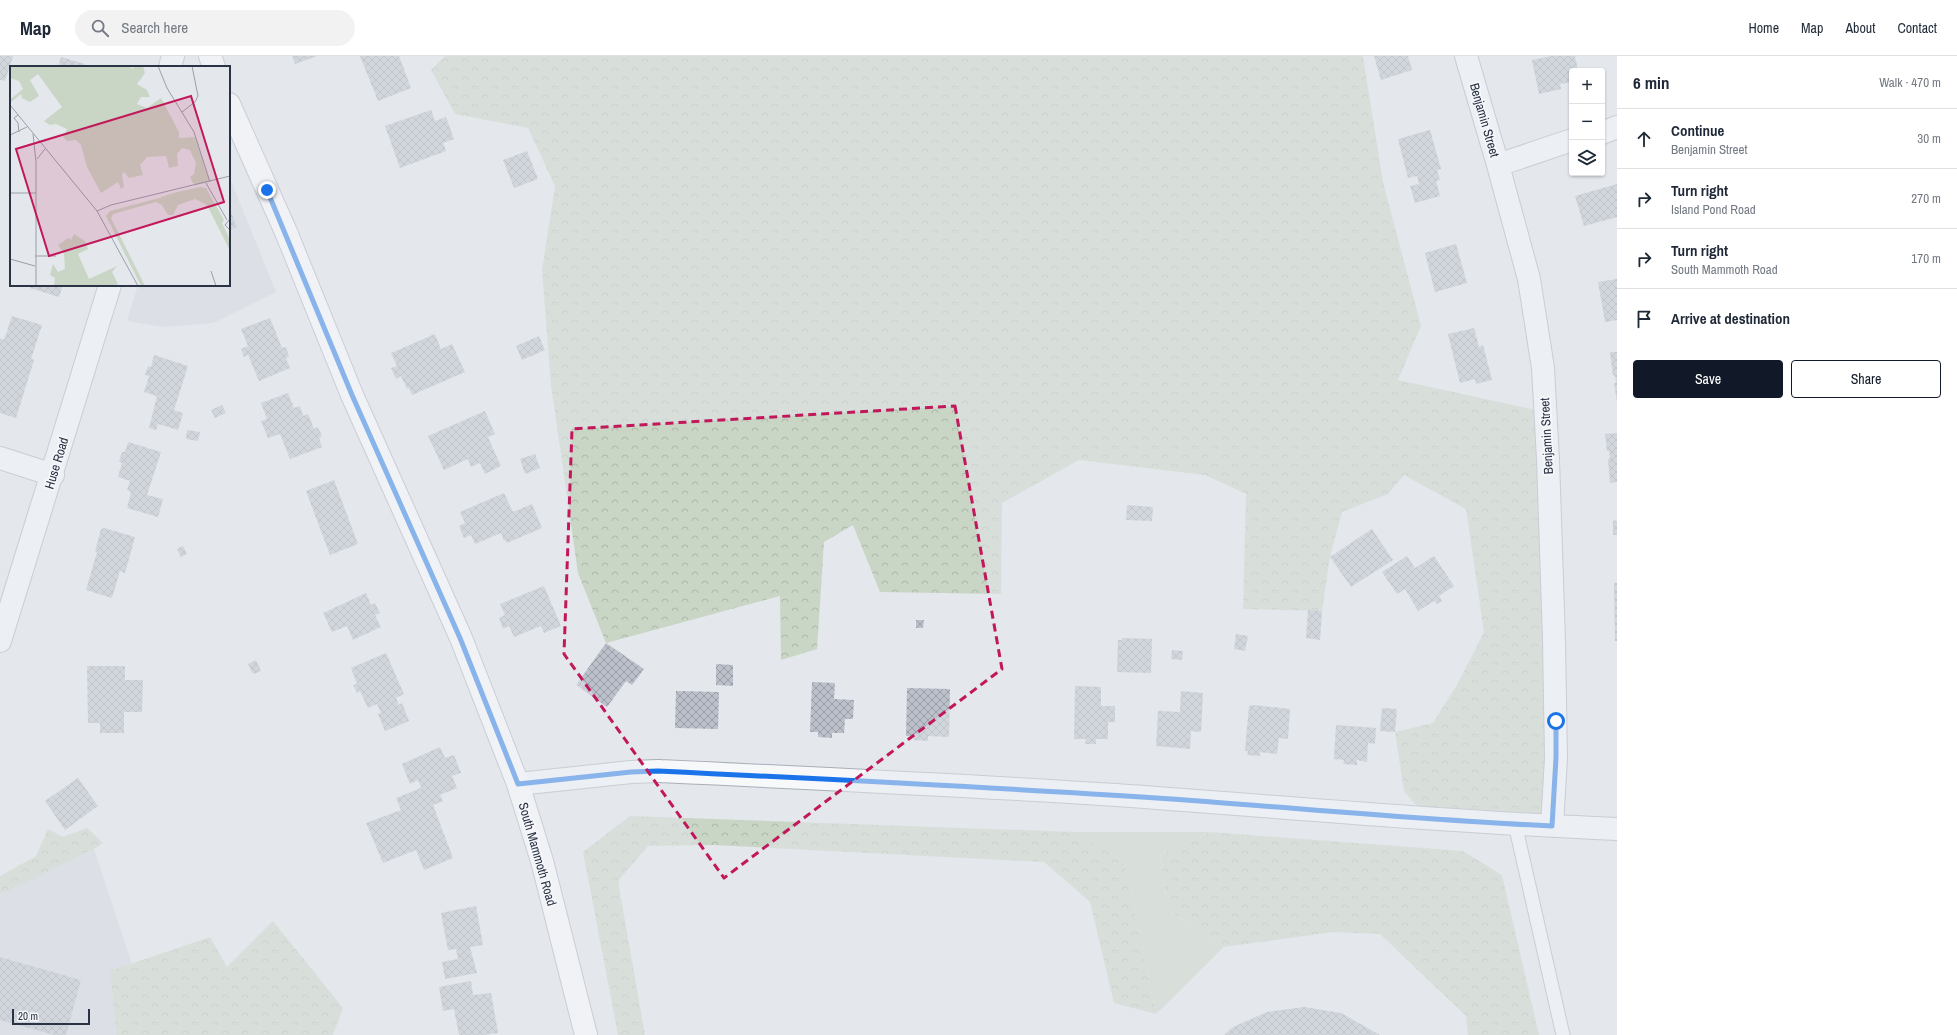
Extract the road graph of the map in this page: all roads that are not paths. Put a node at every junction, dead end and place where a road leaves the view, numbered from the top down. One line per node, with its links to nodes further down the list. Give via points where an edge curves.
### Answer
1 (173, 56): 4 (street)
2 (210, 56): 5 (main road)
3 (1466, 56): 11 (street, Benjamin Street)
4 (170, 66)
5 (214, 66)
6 (230, 108): 8 (main road, South Mammoth Road)
7 (1617, 127): 9 (street)
8 (235, 130): 16 (main road, South Mammoth Road, via 286,232 352,395 460,638)
9 (1605, 132)
10 (1569, 141): 11 (street)
11 (1498, 165): 18 (street, Benjamin Street, via 1529,279 1542,368 1554,640 1556,758)
12 (110, 286): 14 (street, Huse Road)
13 (0, 458): 14 (street)
14 (53, 475): 15 (street, Huse Road)
15 (0, 640)
16 (518, 784): 17 (street, via 658,771 933,784); 20 (main road, South Mammoth Road, via 542,861)
17 (1515, 824): 18 (street); 21 (lane)
18 (1552, 826): 19 (street)
19 (1617, 829)
20 (586, 1035)
21 (1563, 1035)

